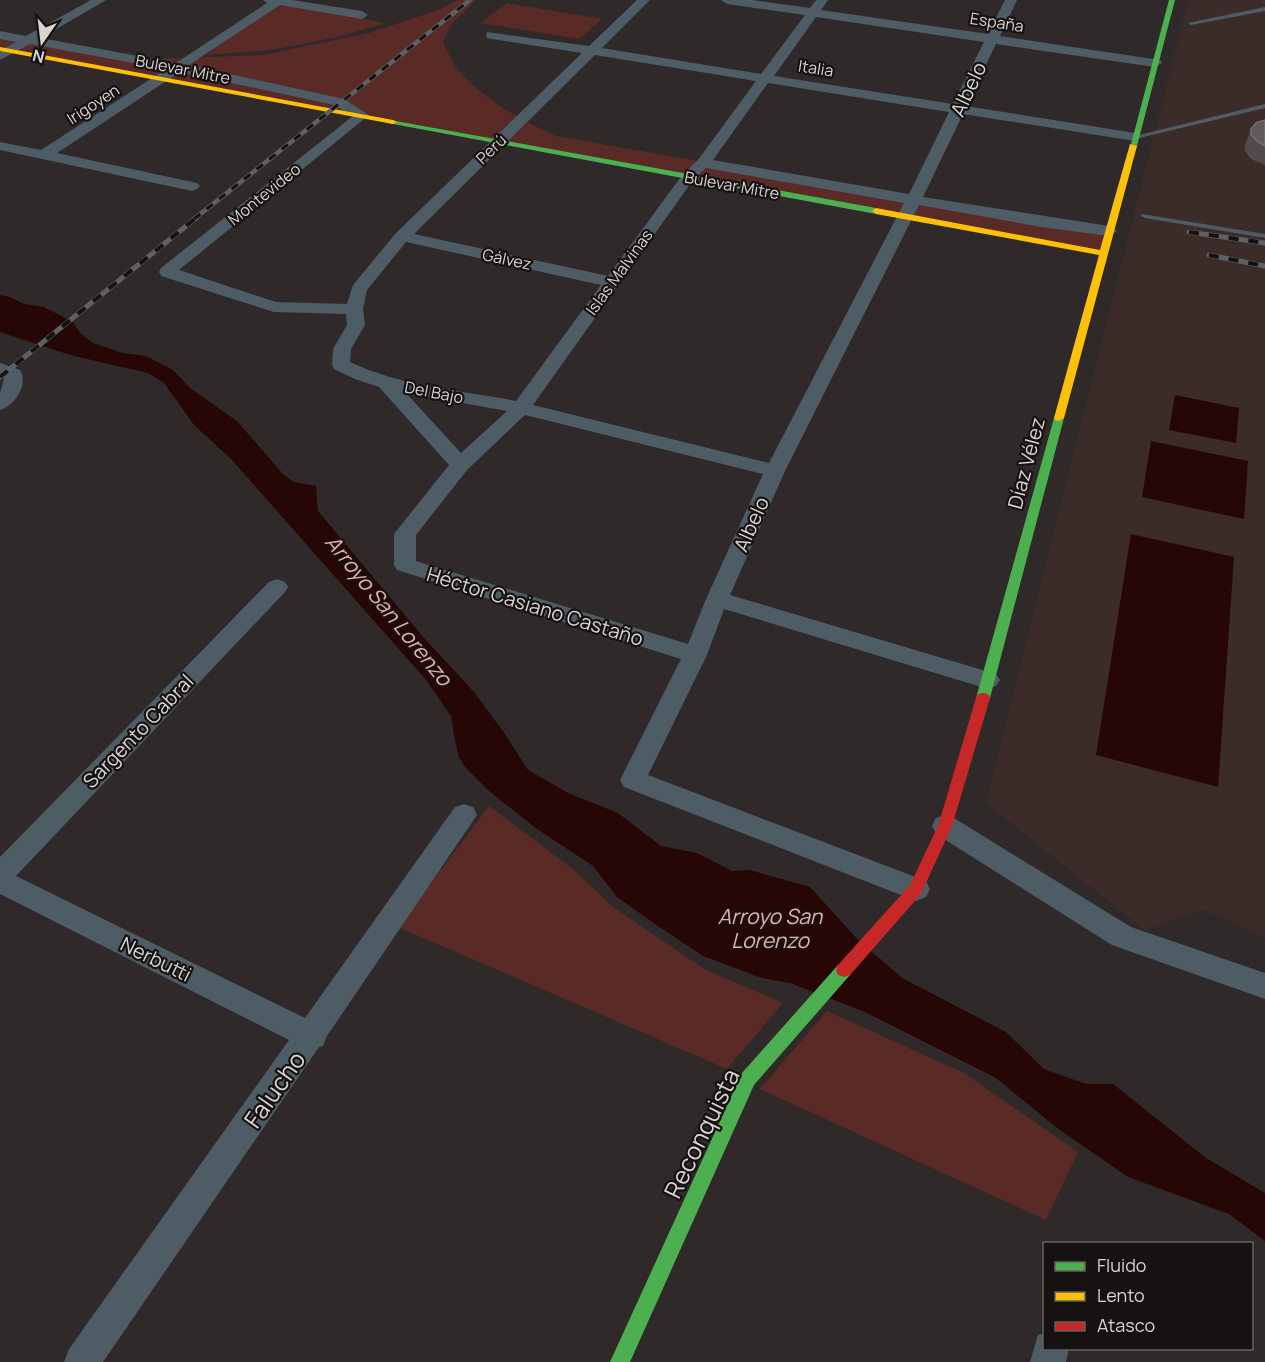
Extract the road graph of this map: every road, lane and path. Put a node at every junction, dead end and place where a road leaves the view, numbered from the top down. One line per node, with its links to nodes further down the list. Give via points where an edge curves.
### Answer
1 (100, 0): 15 (street)
2 (275, 0): 10 (street); 19 (street, Irigoyen)
3 (644, 0): 16 (street, Perú)
4 (727, 0): 9 (street, España)
5 (822, 0): 9 (street, Islas Malvinas)
6 (1011, 0): 14 (street, Albelo)
7 (1172, 0): 18 (street, Díaz Vélez)
8 (1265, 9): 11 (lane)
9 (813, 12): 14 (street, España); 21 (street, Islas Malvinas)
10 (362, 15)
11 (1191, 23)
12 (492, 35): 16 (street, Italia)
13 (0, 36): 15 (street, Bulevar Mitre)
14 (992, 38): 18 (street, España); 23 (street, Albelo)
15 (28, 41): 17 (street); 19 (street, Bulevar Mitre)
16 (592, 51): 21 (street, Italia); 26 (street, Perú)
17 (3, 52): 20 (street, Bulevar Mitre)
18 (1155, 63): 25 (street, Díaz Vélez)
19 (178, 67): 20 (street, Irigoyen); 24 (street, Bulevar Mitre, via 339,102)
20 (161, 78): 24 (street, Bulevar Mitre); 28 (street, Irigoyen)
21 (764, 78): 23 (street, Italia); 29 (street, Islas Malvinas)
22 (1265, 106): 25 (lane)
23 (959, 109): 25 (street, Italia); 32 (street, Albelo)
24 (362, 115): 26 (street, Bulevar Mitre); 39 (street, Montevideo, via 167,272 274,306)
25 (1135, 137): 34 (street, Díaz Vélez)
26 (498, 142): 30 (street, Bulevar Mitre); 35 (street, Perú)
27 (0, 146): 28 (street)
28 (44, 155): 31 (street)
29 (703, 163): 30 (street, Islas Malvinas); 32 (street, Bulevar Mitre)
30 (688, 177): 32 (street, Bulevar Mitre); 38 (street, Islas Malvinas)
31 (192, 186)
32 (909, 208): 34 (street, Bulevar Mitre); 37 (street, Bulevar Mitre); 45 (street, Albelo)
33 (1145, 216): 36 (lane)
34 (1109, 231): 37 (street, Díaz Vélez)
35 (402, 236): 38 (street, Gálvez); 39 (street, Perú, via 359,289)
36 (1265, 236)
37 (1103, 253): 50 (street, Díaz Vélez)
38 (612, 282): 43 (street, Islas Malvinas)
39 (354, 309): 41 (street, Del Bajo, via 356,325 342,349 341,365)
40 (0, 369): 42 (street, via 13,374 15,383)
41 (385, 382): 43 (street, Del Bajo); 44 (street)
42 (0, 404)
43 (521, 408): 44 (street, Islas Malvinas); 45 (street, Del Bajo)
44 (460, 465): 46 (street, Islas Malvinas)
45 (774, 471): 48 (street, Albelo)
46 (405, 534): 49 (street, Héctor Casiano Castaño, via 405,565)
47 (277, 587): 53 (street, Sargento Cabral)
48 (717, 599): 49 (street, Albelo); 50 (street)
49 (695, 655): 55 (street, Albelo, via 633,780)
50 (988, 680): 52 (street, Díaz Vélez)
51 (464, 815): 58 (street, Falucho)
52 (945, 826): 55 (street, Díaz Vélez); 57 (street, via 1122,936)
53 (0, 875)
54 (0, 881): 58 (street, Nerbutti)
55 (916, 889): 56 (street, Díaz Vélez)
56 (886, 922): 60 (street, Reconquista, via 748,1079)
57 (1265, 986)
58 (312, 1036): 59 (street, Falucho)
59 (82, 1362)
60 (620, 1362)

